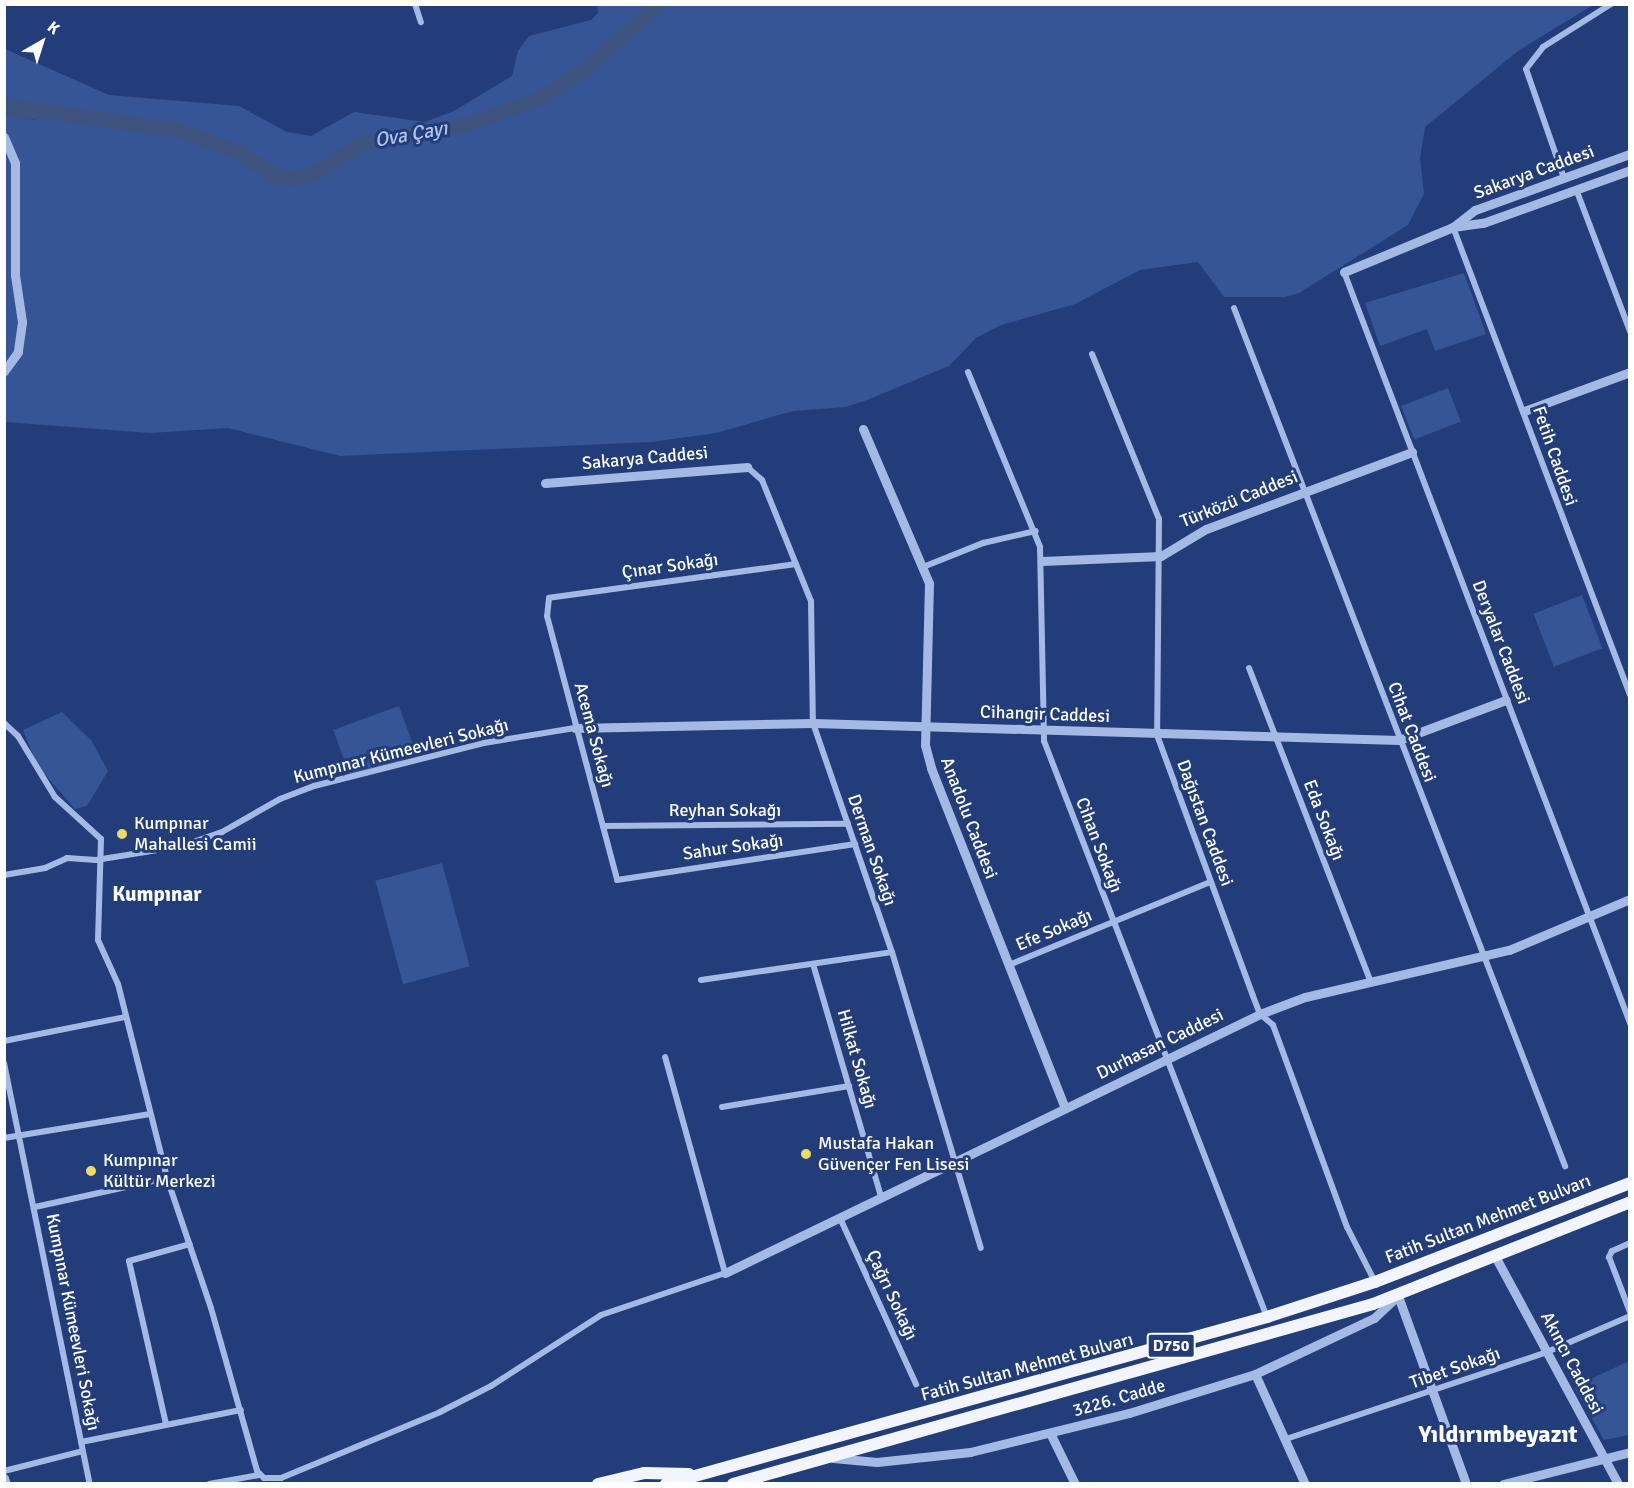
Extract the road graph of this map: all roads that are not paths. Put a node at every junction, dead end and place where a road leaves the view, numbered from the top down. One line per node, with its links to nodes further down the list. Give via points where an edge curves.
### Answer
1 (415, 4): 3 (street)
2 (1611, 4): 7 (street, via 1543,47 1526,69)
3 (421, 22)
4 (4, 137): 14 (street, via 15,163 15,275 22,322 18,352)
5 (1629, 154): 7 (street, Sakarya Caddesi)
6 (1629, 170): 8 (street, Sakarya Caddesi)
7 (1564, 178): 9 (street, Sakarya Caddesi, via 1476,210)
8 (1576, 189): 9 (street, Sakarya Caddesi, via 1483,223); 12 (street)
9 (1453, 227): 10 (street, Sakarya Caddesi); 17 (street, Fetih Caddesi)
10 (1344, 272): 19 (street, Deryalar Caddesi)
11 (1234, 308): 22 (street, Cihat Caddesi)
12 (1629, 331)
13 (1092, 354): 24 (street, Dağıstan Caddesi, via 1153,497)
14 (4, 371)
15 (968, 372): 23 (street, Cihan Sokağı)
16 (1629, 372): 17 (street)
17 (1524, 411): 30 (street, Fetih Caddesi)
18 (863, 429): 27 (street, Anadolu Caddesi)
19 (1412, 452): 22 (street, Türközü Caddesi); 32 (street, Deryalar Caddesi)
20 (747, 467): 21 (street, Sakarya Caddesi); 26 (street, Derman Sokağı, via 762,480)
21 (545, 483)
22 (1303, 490): 24 (street, Türközü Caddesi, via 1189,536); 40 (street, Cihat Caddesi)
23 (1036, 531): 25 (street, Cihan Sokağı); 27 (street, via 982,543)
24 (1161, 556): 25 (street); 38 (street, Dağıstan Caddesi)
25 (1042, 561): 37 (street, Cihan Sokağı)
26 (796, 564): 28 (street, Çınar Sokağı); 34 (street, Derman Sokağı, via 814,613)
27 (923, 567): 35 (street, Anadolu Caddesi, via 931,594)
28 (549, 598): 36 (street, Acema Sokağı, via 547,616)
29 (1249, 668): 39 (street, Eda Sokağı)
30 (1627, 681): 31 (street, Fetih Caddesi)
31 (1629, 695)
32 (1506, 700): 40 (street, Cihangir Caddesi); 49 (street, Deryalar Caddesi)
33 (4, 723): 44 (street, via 18,736 55,797 98,834)
34 (813, 723): 35 (street, Cihangir Caddesi); 36 (street, Cihangir Caddesi); 41 (street, Derman Sokağı)
35 (926, 727): 37 (street, Cihangir Caddesi); 54 (street, Anadolu Caddesi, via 931,768)
36 (575, 728): 42 (street, Acema Sokağı); 44 (street, Kumpınar Kümeevleri Sokağı, via 457,750 314,786 206,839)
37 (1043, 730): 38 (street, Cihangir Caddesi); 50 (street, Cihan Sokağı)
38 (1157, 735): 39 (street, Cihangir Caddesi); 47 (street, Dağıstan Caddesi)
39 (1275, 737): 40 (street, Cihangir Caddesi); 56 (street, Eda Sokağı)
40 (1399, 740): 52 (street, Cihat Caddesi)
41 (848, 824): 42 (street, Reyhan Sokağı); 43 (street, Derman Sokağı)
42 (603, 826): 46 (street, Acema Sokağı)
43 (855, 844): 46 (street, Sahur Sokağı); 51 (street, Derman Sokağı)
44 (102, 859): 45 (street, Kumpınar Kümeevleri Sokağı, via 67,858 45,868); 58 (street, via 96,930)
45 (4, 875)
46 (616, 879)
47 (1210, 882): 50 (street, Efe Sokağı); 57 (street, Dağıstan Caddesi)
48 (1629, 899): 49 (street, Durhasan Caddesi)
49 (1588, 915): 52 (street, Durhasan Caddesi); 59 (street, Deryalar Caddesi)
50 (1113, 922): 54 (street, Efe Sokağı); 62 (street, Cihan Sokağı)
51 (892, 952): 53 (street); 70 (street, Derman Sokağı)
52 (1481, 957): 56 (street, Durhasan Caddesi); 71 (street, Cihat Caddesi)
53 (813, 964): 55 (street); 64 (street, Hilkat Sokağı)
54 (1009, 965): 66 (street, Anadolu Caddesi)
55 (701, 981)
56 (1371, 983): 57 (street, Durhasan Caddesi, via 1305,997)
57 (1260, 1014): 62 (street, Durhasan Caddesi); 83 (street, Dağıstan Caddesi, via 1273,1025 1347,1227)
58 (125, 1017): 60 (street); 67 (street)
59 (1629, 1023)
60 (4, 1041)
61 (665, 1057): 82 (street)
62 (1166, 1060): 66 (street, Durhasan Caddesi); 86 (street, Cihan Sokağı)
63 (4, 1063): 68 (street, Kumpınar Kümeevleri Sokağı)
64 (849, 1086): 65 (street); 74 (street, Hilkat Sokağı)
65 (722, 1107)
66 (1065, 1108): 70 (street, Durhasan Caddesi)
67 (150, 1114): 68 (street); 72 (street)
68 (20, 1135): 69 (street); 76 (street, Kumpınar Kümeevleri Sokağı)
69 (4, 1137)
70 (954, 1162): 74 (street, Durhasan Caddesi); 80 (street, Derman Sokağı)
71 (1565, 1166)
72 (167, 1178): 76 (street, Kumpınar Kümeevleri Sokağı); 79 (street)
73 (1629, 1183): 83 (highway, Fatih Sultan Mehmet Bulvarı / D750)
74 (881, 1197): 77 (street, Durhasan Caddesi)
75 (1629, 1202): 81 (highway, Fatih Sultan Mehmet Bulvarı / D750)
76 (34, 1207): 95 (street, Kumpınar Kümeevleri Sokağı)
77 (840, 1218): 82 (street, Durhasan Caddesi); 89 (street, Çağrı Sokağı)
78 (1629, 1243): 85 (street, via 1612,1251 1610,1264)
79 (189, 1244): 91 (street); 92 (street, via 129,1261)
80 (981, 1248)
81 (1496, 1258): 84 (highway, Fatih Sultan Mehmet Bulvarı / D750); 87 (street, Akıncı Caddesi)
82 (725, 1273): 102 (street, via 580,1325 491,1386 387,1435 281,1478)
83 (1375, 1282): 86 (highway, Fatih Sultan Mehmet Bulvarı / D750)
84 (1398, 1296): 88 (street, 3226. Cadde, via 1374,1318); 90 (street); 98 (highway, Fatih Sultan Mehmet Bulvarı / D750, via 1201,1356)
85 (1629, 1314): 87 (street, Tibet Sokağı)
86 (1267, 1317): 101 (highway, Fatih Sultan Mehmet Bulvarı / D750)
87 (1547, 1352): 90 (street, Tibet Sokağı); 99 (street, Akıncı Caddesi)
88 (1255, 1374): 93 (street, 3226. Cadde); 94 (street)
89 (916, 1384)
90 (1431, 1393): 94 (street, Tibet Sokağı); 112 (street)
91 (241, 1410): 92 (street, Kumpınar Kümeevleri Sokağı); 102 (street)
92 (166, 1424): 95 (street, Kumpınar Kümeevleri Sokağı)
93 (1051, 1435): 98 (street, 3226. Cadde, via 911,1459); 110 (street)
94 (1286, 1439): 111 (street)
95 (81, 1442): 96 (street, Kumpınar Kümeevleri Sokağı)
96 (83, 1451): 100 (street, Kumpınar Kümeevleri Sokağı); 104 (street, Kumpınar Kümeevleri Sokağı)
97 (1629, 1452): 99 (street)
98 (827, 1458): 109 (highway, Fatih Sultan Mehmet Bulvarı / D750)
99 (1605, 1459): 113 (street); 114 (street, Akıncı Caddesi)
100 (4, 1471)
101 (702, 1474): 107 (highway, via 659,1472); 108 (highway, Fatih Sultan Mehmet Bulvarı / D750)
102 (259, 1475): 106 (street)
103 (4, 1478): 105 (street)
104 (89, 1483)
105 (6, 1484)
106 (209, 1484)
107 (598, 1484)
108 (666, 1484)
109 (733, 1484)
110 (1075, 1484)
111 (1305, 1484)
112 (1466, 1484)
113 (1503, 1484)
114 (1618, 1484)

